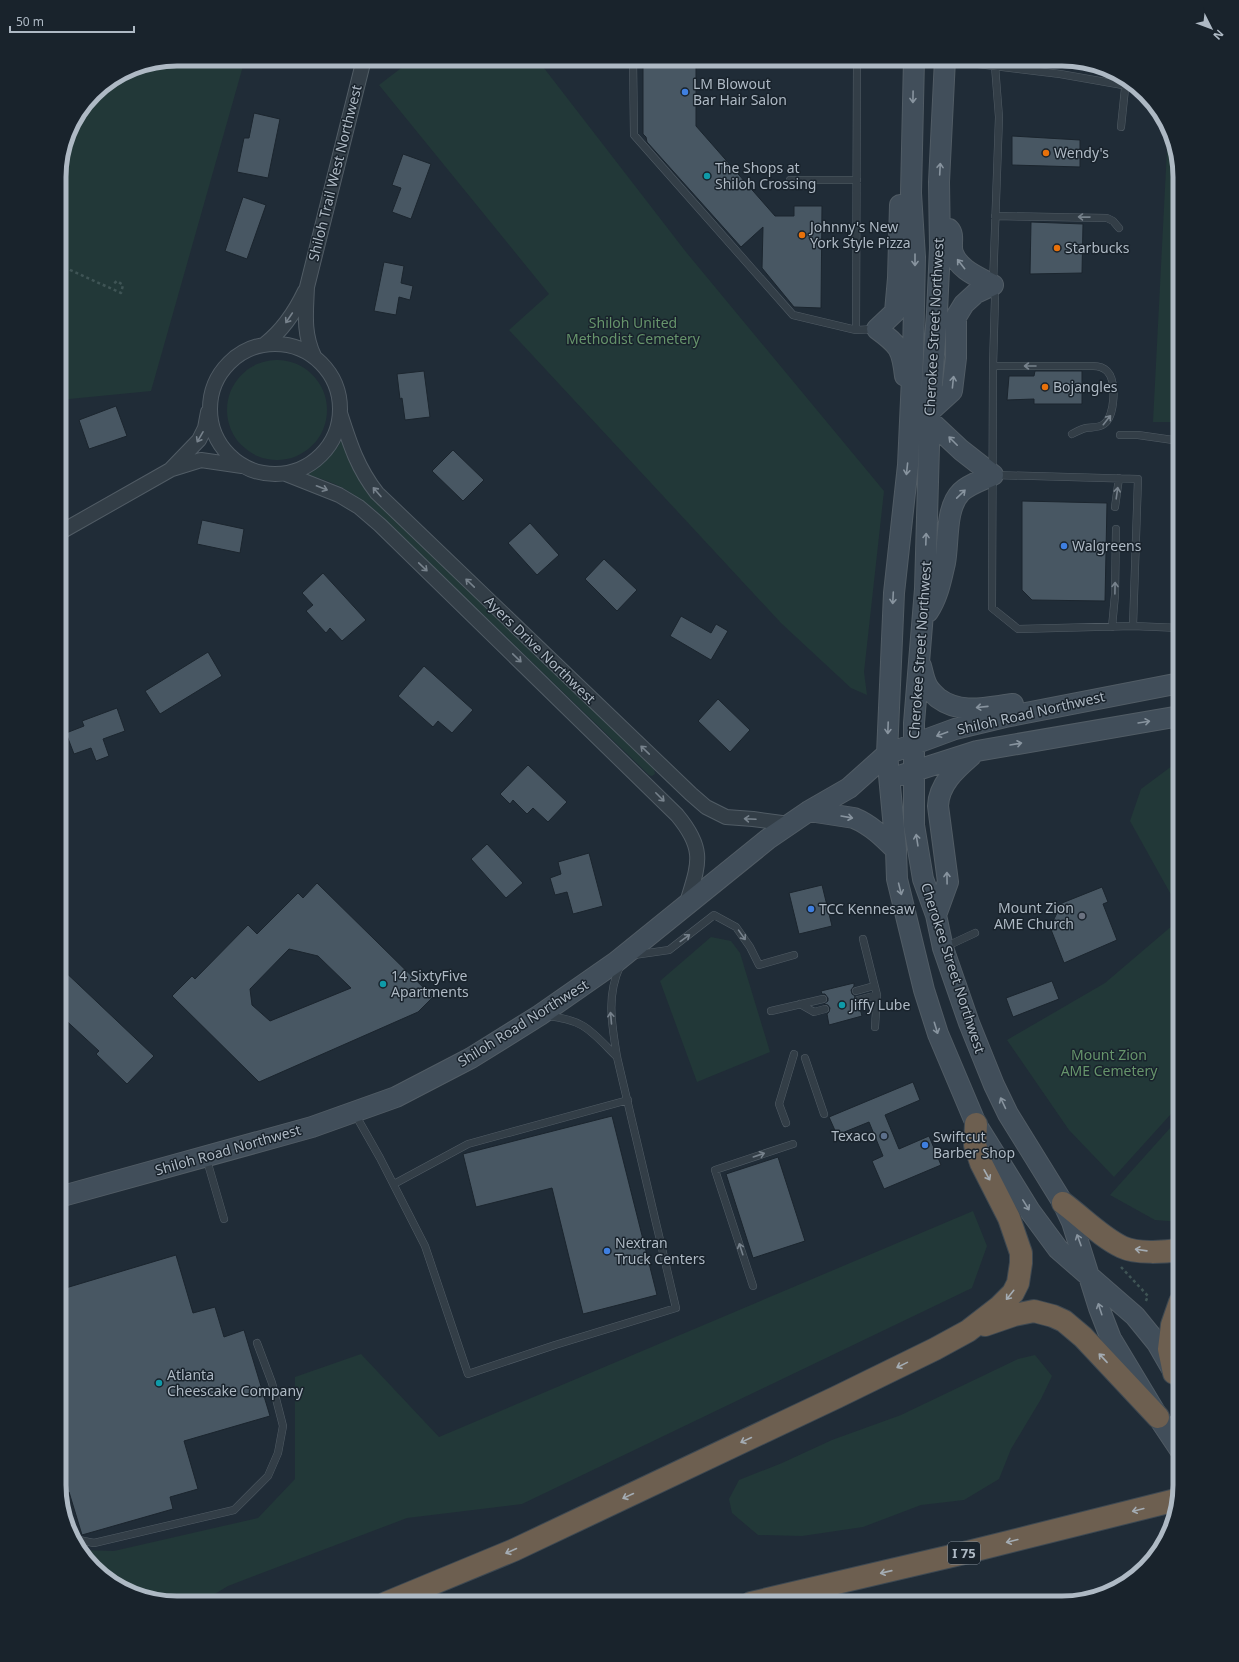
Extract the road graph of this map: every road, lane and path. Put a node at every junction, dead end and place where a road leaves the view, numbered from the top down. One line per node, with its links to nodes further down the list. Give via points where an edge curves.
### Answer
1 (362, 66): 20 (street, Shiloh Trail West Northwest)
2 (633, 66): 22 (lane, via 634,135 794,315)
3 (857, 66): 12 (lane)
4 (914, 66): 13 (main road, Cherokee Street Northwest, one-way to 13)
5 (945, 66): 15 (main road, Cherokee Street Northwest, one-way to 5)
6 (996, 66): 14 (lane, via 999,117)
7 (1013, 66): 8 (lane)
8 (1120, 82)
9 (1125, 86): 10 (lane)
10 (1121, 126)
11 (790, 180): 12 (lane)
12 (857, 180): 22 (lane)
13 (911, 193): 21 (main road, via 900,205 895,312); 29 (main road, Cherokee Street Northwest, one-way to 29, via 915,257)
14 (995, 216): 16 (lane, one-way to 14, via 1106,218); 19 (lane)
15 (938, 217): 19 (main road, one-way to 15, via 964,269 952,253 951,232); 28 (main road, Cherokee Street Northwest, via 940,248)
16 (1119, 228)
17 (66, 268): 18 (path, via 121,293 124,285 117,281)
18 (112, 285)
19 (993, 285): 25 (lane); 28 (main road, one-way to 19, via 952,391 956,358 956,317 964,304 976,293)
20 (307, 287): 23 (street, Shiloh Trail West Northwest, one-way to 23, via 285,325); 24 (street, Shiloh Trail West Northwest, via 306,331 308,344)
21 (877, 329): 22 (lane); 29 (main road, via 894,342 903,357)
22 (856, 330)
23 (265, 344): 24 (street, via 292,346); 26 (street, via 249,349 227,366 215,384)
24 (314, 356): 27 (street, via 327,368 336,384 341,402)
25 (994, 366): 30 (lane, one-way to 25, via 1102,425 1110,418 1113,386 1107,371 1099,366); 36 (lane)
26 (210, 400): 33 (street, via 210,417 214,433 222,448); 34 (street, one-way to 34, via 205,428 199,440)
27 (340, 413): 35 (street, via 334,439 323,454 306,467); 56 (street, Ayers Drive Northwest, one-way to 27, via 726,818 706,807 691,794 378,493 365,477 355,458)
28 (930, 416): 36 (main road, one-way to 28, via 961,450); 41 (main road, Cherokee Street Northwest, one-way to 28)
29 (909, 430): 51 (main road, Cherokee Street Northwest, one-way to 51, via 908,465 894,593)
30 (1072, 434)
31 (1120, 435): 32 (lane)
32 (1173, 440)
33 (244, 466): 34 (street, via 201,460); 35 (street, via 257,472)
34 (170, 470): 39 (street)
35 (286, 474): 58 (street, Ayers Drive Northwest, one-way to 58, via 339,495 359,507 380,525 677,815 694,837 697,851 696,872)
36 (993, 475): 37 (lane); 41 (main road, one-way to 36, via 936,600 945,562 951,511 956,498 962,491); 42 (lane, via 992,608 1018,629)
37 (1119, 478): 38 (lane, one-way to 37); 43 (lane, via 1138,479)
38 (1115, 507)
39 (66, 529)
40 (1116, 529): 42 (lane, one-way to 40)
41 (922, 622): 45 (main road, Cherokee Street Northwest)
42 (1112, 626): 43 (lane)
43 (1132, 626): 44 (lane)
44 (1173, 628)
45 (919, 662): 47 (main road, one-way to 45, via 1026,702 958,708 941,700 928,687); 49 (main road, Cherokee Street Northwest)
46 (1173, 684): 47 (main road, Shiloh Road Northwest)
47 (1048, 708): 49 (main road, Shiloh Road Northwest, one-way to 49, via 955,729)
48 (1173, 717): 50 (main road, Shiloh Road Northwest, one-way to 48)
49 (914, 744): 51 (main road, Shiloh Road Northwest); 52 (main road, Cherokee Street Northwest)
50 (978, 751): 52 (main road, Shiloh Road Northwest); 59 (main road, one-way to 50, via 948,882 938,797 953,772)
51 (886, 754): 53 (main road, Cherokee Street Northwest); 54 (main road, Shiloh Road Northwest)
52 (914, 771): 53 (main road, Shiloh Road Northwest); 59 (main road, Cherokee Street Northwest, one-way to 52, via 923,879 914,825)
53 (889, 779): 54 (main road, Shiloh Road Northwest); 57 (main road, Cherokee Street Northwest)
54 (849, 788): 55 (main road, Shiloh Road Northwest)
55 (809, 811): 56 (main road, Shiloh Road Northwest); 57 (main road, one-way to 57, via 860,821 875,830)
56 (789, 824): 58 (main road, Shiloh Road Northwest)
57 (896, 850): 82 (main road, Cherokee Street Northwest, one-way to 82, via 897,878 924,990 938,1034)
58 (686, 906): 64 (main road, Shiloh Road Northwest)
59 (936, 915): 62 (main road, Cherokee Street Northwest)
60 (975, 933): 62 (lane)
61 (863, 939): 65 (lane)
62 (943, 948): 87 (main road, Cherokee Street Northwest, one-way to 62, via 1008,1114 980,1053)
63 (794, 955): 64 (lane, one-way to 63, via 669,950 714,915 736,927 759,964)
64 (624, 956): 73 (main road, Shiloh Road Northwest); 76 (lane, one-way to 64, via 610,1006 616,974)
65 (874, 986): 66 (lane); 67 (lane)
66 (856, 991)
67 (877, 995): 69 (lane); 74 (lane)
68 (823, 999): 70 (lane)
69 (858, 1000)
70 (800, 1004): 71 (lane, via 814,1012); 72 (lane)
71 (825, 1009)
72 (771, 1012)
73 (540, 1015): 76 (lane, via 567,1019 589,1028); 79 (main road, Shiloh Road Northwest, via 466,1061 396,1097)
74 (875, 1027)
75 (794, 1054): 81 (lane, via 779,1104)
76 (617, 1057): 78 (lane)
77 (804, 1058): 80 (lane)
78 (628, 1100): 85 (lane, via 468,1144); 85 (lane, via 676,1308 468,1374 425,1246)
79 (354, 1112): 84 (main road, Shiloh Road Northwest); 85 (lane)
80 (824, 1114)
81 (786, 1123)
82 (976, 1124): 91 (main road, Cherokee Street Northwest, one-way to 91, via 1030,1211 1058,1249); 95 (highway, one-way to 95, via 975,1145 980,1163 1009,1218 1021,1253 1021,1263 1018,1283 1013,1293 999,1308)
83 (793, 1144): 92 (lane, one-way to 83, via 715,1170)
84 (206, 1157): 86 (main road, Shiloh Road Northwest); 88 (lane)
85 (394, 1184)
86 (66, 1195)
87 (1063, 1203): 89 (highway, one-way to 87, via 1123,1248); 91 (main road, Cherokee Street Northwest, one-way to 87)
88 (224, 1219)
89 (1173, 1251)
90 (1118, 1264): 93 (path, via 1148,1296)
91 (1090, 1277): 98 (main road, via 1135,1316 1157,1343); 99 (main road, one-way to 91, via 1111,1339)
92 (754, 1286)
93 (1143, 1304)
94 (1173, 1323): 97 (highway, via 1169,1349)
95 (968, 1331): 99 (highway, one-way to 95, via 1083,1337 1054,1316 1034,1312 1014,1315); 103 (highway, one-way to 103, via 837,1397 514,1550)
96 (257, 1343): 102 (lane, via 272,1383 283,1426 278,1452 268,1476 234,1510 94,1542)
97 (1173, 1363)
98 (1173, 1370)
99 (1158, 1417): 100 (main road)
100 (1173, 1440)
101 (1172, 1501): 104 (highway, I 75, one-way to 104)
102 (81, 1540)
103 (403, 1596)
104 (781, 1596)

